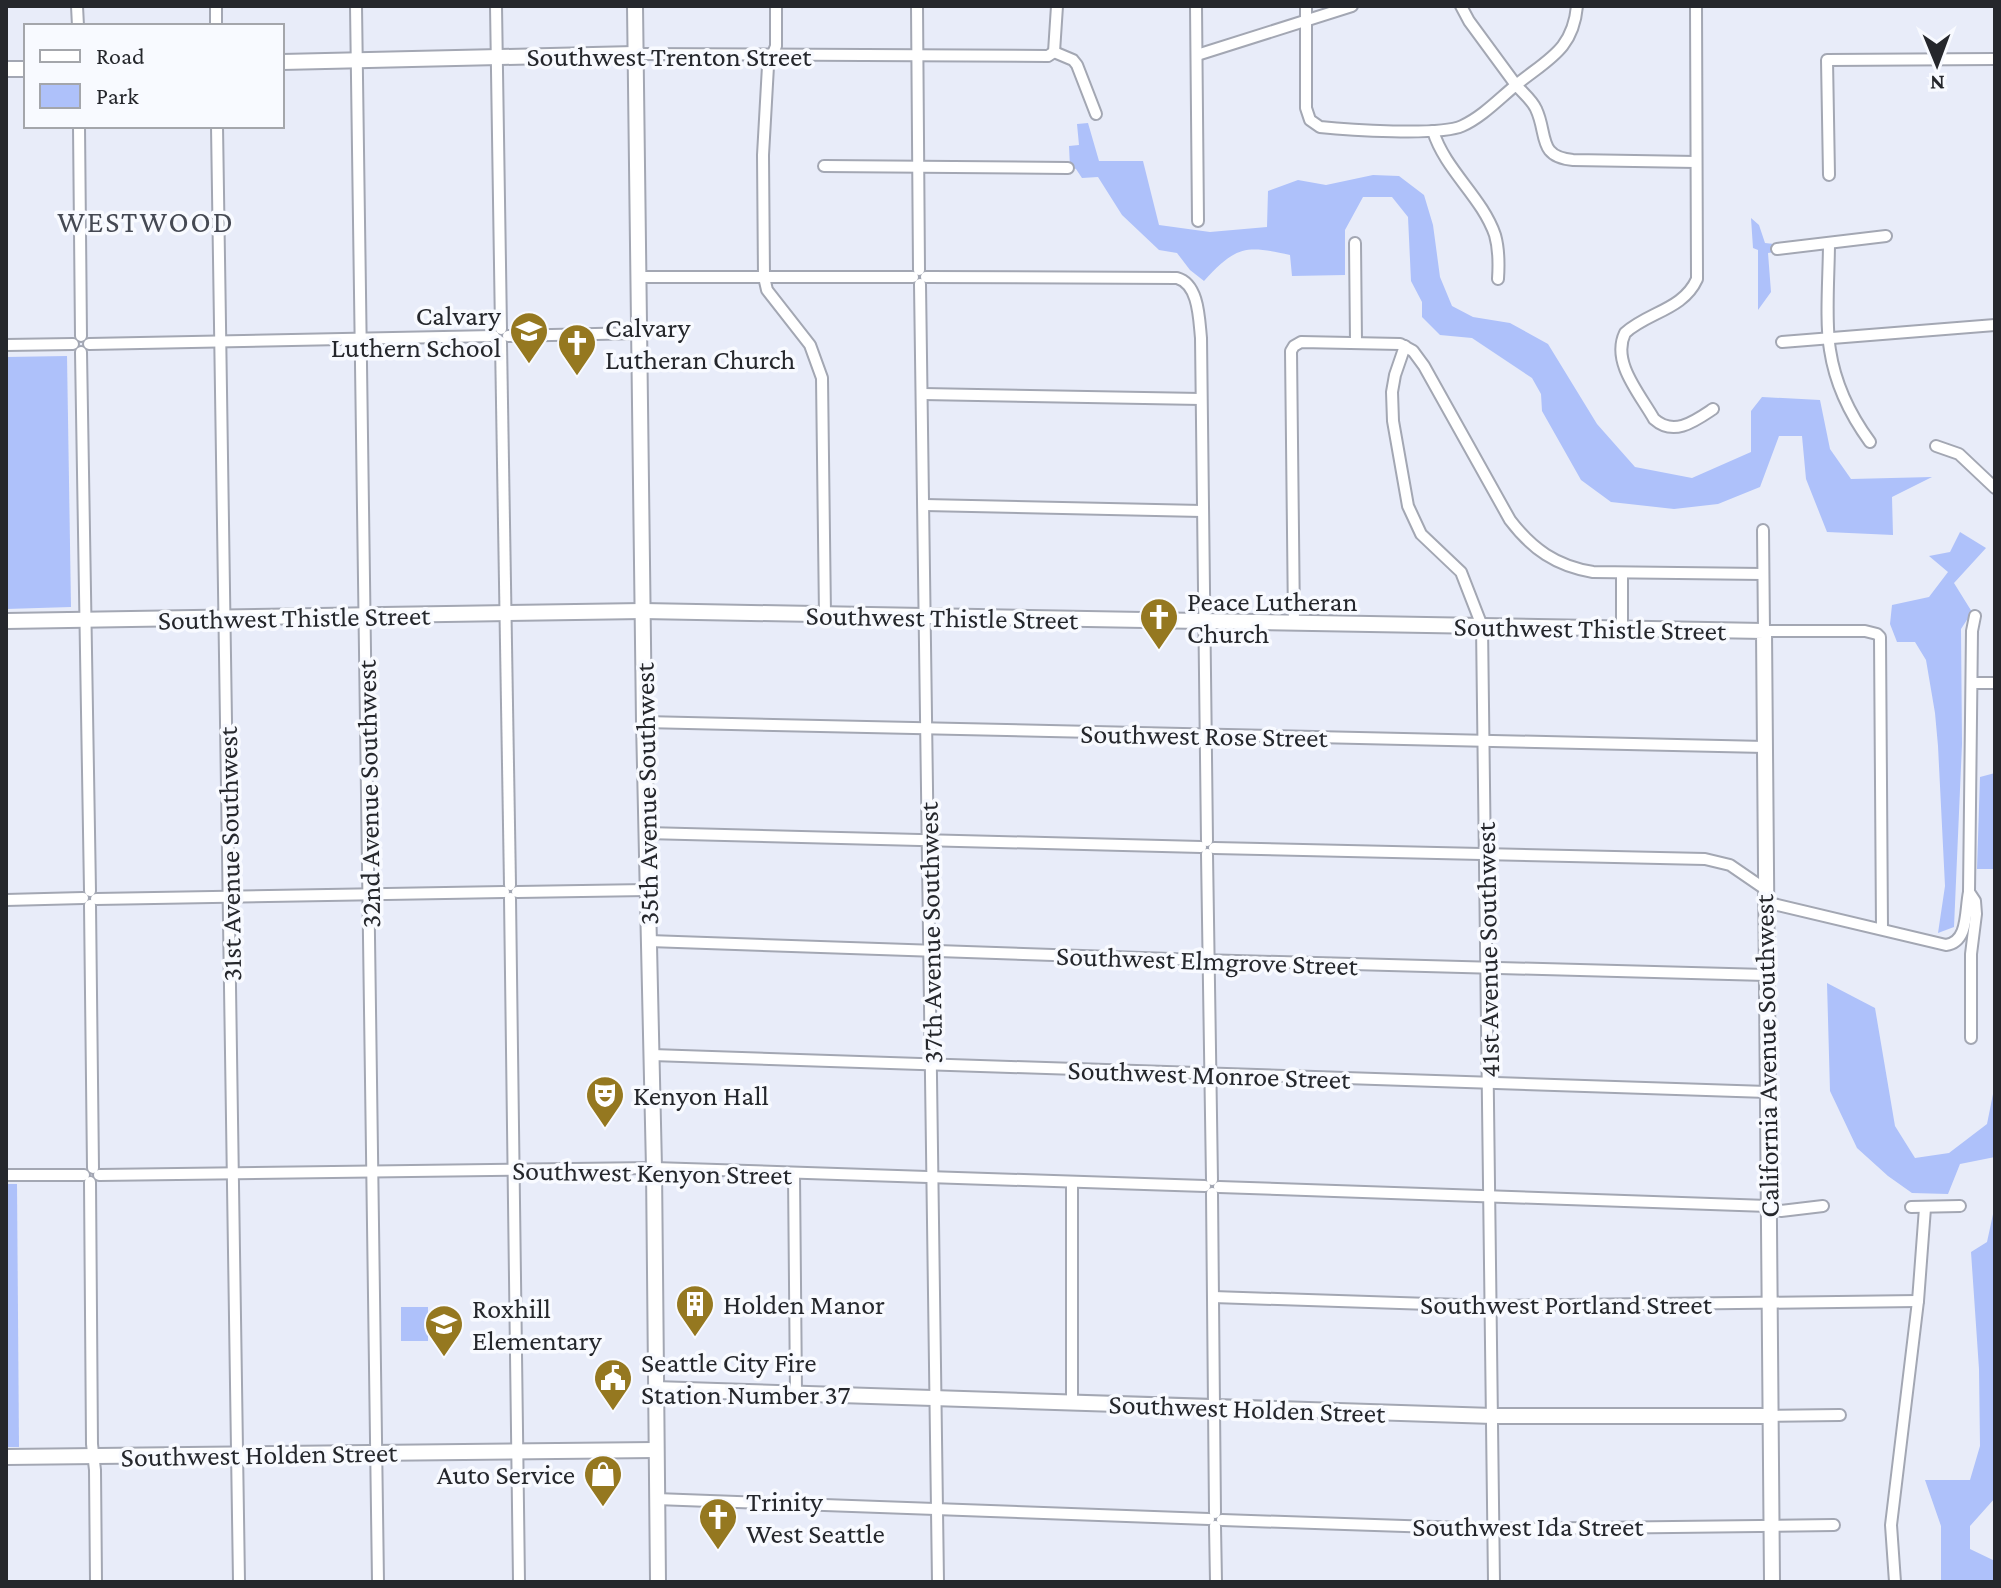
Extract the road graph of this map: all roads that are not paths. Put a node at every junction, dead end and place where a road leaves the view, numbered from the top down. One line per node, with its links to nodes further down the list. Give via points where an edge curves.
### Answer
1 (356, 6): 20 (street, 32nd Avenue Southwest)
2 (496, 6): 19 (street)
3 (635, 6): 15 (main road, 35th Avenue Southwest)
4 (776, 6): 16 (street)
5 (917, 6): 18 (street, 37th Avenue Southwest)
6 (1057, 6): 14 (street)
7 (1196, 6): 17 (street)
8 (1306, 6): 13 (street)
9 (1352, 6): 13 (street)
10 (1461, 6): 23 (street)
11 (1577, 6): 23 (street, via 1565,45)
12 (1696, 6): 28 (street)
13 (1306, 22): 17 (street); 27 (street, via 1310,120 1327,128)
14 (1054, 52): 18 (street, Southwest Trenton Street); 24 (street, via 1077,65)
15 (635, 54): 16 (street, Southwest Trenton Street); 19 (main road, Southwest Trenton Street); 38 (main road, 35th Avenue Southwest)
16 (773, 54): 18 (street, Southwest Trenton Street); 39 (street, via 763,155)
17 (1197, 55): 33 (street)
18 (917, 56): 30 (street, 37th Avenue Southwest)
19 (496, 58): 20 (main road, Southwest Trenton Street); 44 (street)
20 (356, 59): 22 (main road, Southwest Trenton Street); 46 (street, 32nd Avenue Southwest)
21 (1995, 59): 32 (street, via 1827,60)
22 (284, 62)
23 (1516, 85): 27 (street, via 1470,122); 28 (street, via 1534,105 1547,147 1556,157)
24 (1096, 114)
25 (79, 128): 50 (street)
26 (217, 128): 47 (street, 31st Avenue Southwest)
27 (1433, 131): 41 (street, via 1494,232)
28 (1696, 162): 55 (street, via 1697,279 1681,300 1625,333 1619,348 1659,424 1679,427)
29 (824, 166): 30 (street)
30 (918, 166): 31 (street); 40 (street, 37th Avenue Southwest)
31 (1068, 168)
32 (1829, 175)
33 (1198, 221)
34 (1886, 236): 36 (street)
35 (1355, 243): 48 (street)
36 (1829, 243): 37 (street); 45 (street)
37 (1777, 249)
38 (639, 277): 39 (street); 43 (main road, 35th Avenue Southwest)
39 (764, 277): 40 (street); 67 (street, via 767,290 810,345 822,378)
40 (920, 277): 53 (street, 37th Avenue Southwest); 54 (street, via 1187,282 1199,318)
41 (1498, 279)
42 (1995, 325): 45 (street)
43 (639, 333): 44 (street); 64 (main road, 35th Avenue Southwest)
44 (501, 336): 46 (street); 65 (street)
45 (1830, 338): 49 (street); 56 (street, via 1844,395)
46 (361, 339): 47 (street); 66 (street, 32nd Avenue Southwest)
47 (221, 342): 50 (street); 70 (street, 31st Avenue Southwest)
48 (1356, 342): 52 (street); 74 (street, via 1301,342 1291,351)
49 (1782, 342)
50 (81, 344): 51 (street); 71 (street)
51 (6, 345)
52 (1405, 346): 62 (street, via 1424,366 1522,536 1563,565); 75 (street, 41st Avenue Southwest, via 1392,392 1408,506 1421,534 1461,572)
53 (923, 394): 54 (street); 59 (street, 37th Avenue Southwest)
54 (1201, 399): 60 (street)
55 (1713, 409)
56 (1870, 442)
57 (1936, 446): 58 (street, via 1959,454)
58 (1995, 488)
59 (925, 505): 60 (street); 69 (street, 37th Avenue Southwest)
60 (1202, 511): 73 (street)
61 (1763, 530): 63 (street, California Avenue Southwest)
62 (1622, 573): 63 (street); 76 (street)
63 (1763, 574): 77 (street, California Avenue Southwest)
64 (643, 611): 65 (main road, Southwest Thistle Street); 67 (main road, Southwest Thistle Street); 80 (main road, 35th Avenue Southwest)
65 (506, 614): 66 (main road, Southwest Thistle Street); 90 (street)
66 (365, 615): 70 (main road, Southwest Thistle Street); 92 (street, 32nd Avenue Southwest)
67 (825, 615): 69 (main road, Southwest Thistle Street)
68 (1975, 616): 78 (street)
69 (925, 617): 73 (main road, Southwest Thistle Street); 81 (street, 37th Avenue Southwest)
70 (225, 618): 71 (main road, Southwest Thistle Street); 93 (street, 31st Avenue Southwest)
71 (85, 620): 72 (main road, Southwest Thistle Street); 95 (street)
72 (6, 621)
73 (1204, 622): 74 (main road, Southwest Thistle Street); 82 (street)
74 (1294, 622): 75 (main road, Southwest Thistle Street)
75 (1482, 626): 76 (main road, Southwest Thistle Street); 83 (street, 41st Avenue Southwest)
76 (1622, 628): 77 (main road, Southwest Thistle Street)
77 (1764, 631): 84 (main road, California Avenue Southwest); 97 (street, Southwest Thistle Street, via 1877,634)
78 (1972, 683): 79 (street); 91 (street)
79 (1995, 683)
80 (644, 722): 81 (street, Southwest Rose Street); 85 (main road, 35th Avenue Southwest)
81 (926, 729): 82 (street, Southwest Rose Street); 86 (street, 37th Avenue Southwest)
82 (1206, 734): 83 (street, Southwest Rose Street); 87 (street)
83 (1484, 741): 84 (street, Southwest Rose Street); 88 (street, 41st Avenue Southwest)
84 (1765, 747): 94 (main road, California Avenue Southwest)
85 (646, 833): 86 (street); 89 (main road, 35th Avenue Southwest)
86 (929, 841): 87 (street); 99 (street, 37th Avenue Southwest)
87 (1207, 847): 88 (street); 100 (street)
88 (1485, 854): 94 (street, via 1705,859 1730,865); 101 (street, 41st Avenue Southwest)
89 (647, 890): 90 (street); 98 (main road, 35th Avenue Southwest)
90 (510, 892): 92 (street); 110 (street)
91 (1969, 892): 97 (street, via 1961,937 1953,944); 103 (street, via 1976,914)
92 (370, 894): 93 (street); 111 (street, 32nd Avenue Southwest)
93 (230, 896): 95 (street); 112 (street, 31st Avenue Southwest)
94 (1765, 896): 97 (street); 102 (main road, California Avenue Southwest)
95 (90, 898): 96 (street); 115 (street)
96 (6, 900)
97 (1882, 929)
98 (649, 941): 99 (street, Southwest Elmgrove Street); 104 (main road, 35th Avenue Southwest)
99 (930, 951): 100 (street, Southwest Elmgrove Street); 105 (street, 37th Avenue Southwest)
100 (1209, 961): 101 (street, Southwest Elmgrove Street); 106 (street)
101 (1487, 968): 102 (street, Southwest Elmgrove Street); 107 (street, 41st Avenue Southwest)
102 (1766, 975): 108 (main road, California Avenue Southwest)
103 (1971, 1038)
104 (652, 1055): 105 (street, Southwest Monroe Street); 109 (main road, 35th Avenue Southwest)
105 (932, 1065): 106 (street, Southwest Monroe Street); 116 (street, 37th Avenue Southwest)
106 (1211, 1074): 107 (street, Southwest Monroe Street); 118 (street)
107 (1488, 1083): 108 (street, Southwest Monroe Street); 119 (street, 41st Avenue Southwest)
108 (1767, 1092): 120 (main road, California Avenue Southwest)
109 (654, 1168): 110 (street, Southwest Kenyon Street); 113 (street, Southwest Kenyon Street); 129 (main road, 35th Avenue Southwest)
110 (514, 1170): 111 (street, Southwest Kenyon Street); 138 (street)
111 (374, 1171): 112 (street, Southwest Kenyon Street); 139 (street, 32nd Avenue Southwest)
112 (235, 1173): 115 (street, Southwest Kenyon Street); 140 (street, 31st Avenue Southwest)
113 (794, 1174): 116 (street, Southwest Kenyon Street); 130 (street)
114 (6, 1175): 115 (street, Southwest Kenyon Street)
115 (91, 1175): 141 (street)
116 (934, 1178): 117 (street, Southwest Kenyon Street); 131 (street, 37th Avenue Southwest)
117 (1072, 1182): 118 (street, Southwest Kenyon Street); 132 (street)
118 (1212, 1186): 119 (street, Southwest Kenyon Street); 125 (street)
119 (1491, 1197): 120 (street, Southwest Kenyon Street); 128 (street, 41st Avenue Southwest)
120 (1768, 1206): 121 (street, Southwest Kenyon Street, via 1781,1211); 127 (main road, California Avenue Southwest)
121 (1823, 1206)
122 (1960, 1206): 124 (street)
123 (1911, 1207): 124 (street)
124 (1925, 1208): 126 (street)
125 (1213, 1297): 128 (street, Southwest Portland Street); 133 (street)
126 (1918, 1301): 127 (street, Southwest Portland Street); 158 (street, via 1891,1525)
127 (1768, 1304): 128 (street, Southwest Portland Street); 136 (main road, California Avenue Southwest)
128 (1491, 1306): 135 (street, 41st Avenue Southwest)
129 (655, 1389): 130 (main road, Southwest Holden Street); 137 (main road, 35th Avenue Southwest)
130 (796, 1393): 131 (main road, Southwest Holden Street)
131 (937, 1398): 132 (main road, Southwest Holden Street); 144 (street, 37th Avenue Southwest)
132 (1072, 1402): 133 (main road, Southwest Holden Street)
133 (1214, 1408): 135 (main road, Southwest Holden Street); 145 (street)
134 (1840, 1415): 136 (street, Southwest Holden Street)
135 (1493, 1416): 136 (main road, Southwest Holden Street); 148 (street, 41st Avenue Southwest)
136 (1769, 1416): 146 (main road, California Avenue Southwest)
137 (655, 1450): 138 (main road, Southwest Holden Street); 143 (main road, 35th Avenue Southwest)
138 (517, 1451): 139 (main road, Southwest Holden Street); 152 (street)
139 (376, 1452): 140 (main road, Southwest Holden Street); 151 (street, 32nd Avenue Southwest)
140 (238, 1454): 141 (main road, Southwest Holden Street); 150 (street, 31st Avenue Southwest)
141 (93, 1456): 142 (main road, Southwest Holden Street); 149 (street)
142 (6, 1457)
143 (656, 1499): 144 (street, Southwest Ida Street); 153 (main road, 35th Avenue Southwest)
144 (937, 1510): 145 (street, Southwest Ida Street); 154 (street, 37th Avenue Southwest)
145 (1215, 1519): 148 (street, Southwest Ida Street); 155 (street)
146 (1770, 1525): 147 (street, Southwest Ida Street); 148 (street, Southwest Ida Street); 157 (main road, California Avenue Southwest)
147 (1834, 1525)
148 (1494, 1529): 156 (street, 41st Avenue Southwest)
149 (96, 1582)
150 (239, 1582)
151 (378, 1582)
152 (519, 1582)
153 (658, 1582)
154 (938, 1582)
155 (1216, 1582)
156 (1494, 1582)
157 (1772, 1582)
158 (1895, 1582)

